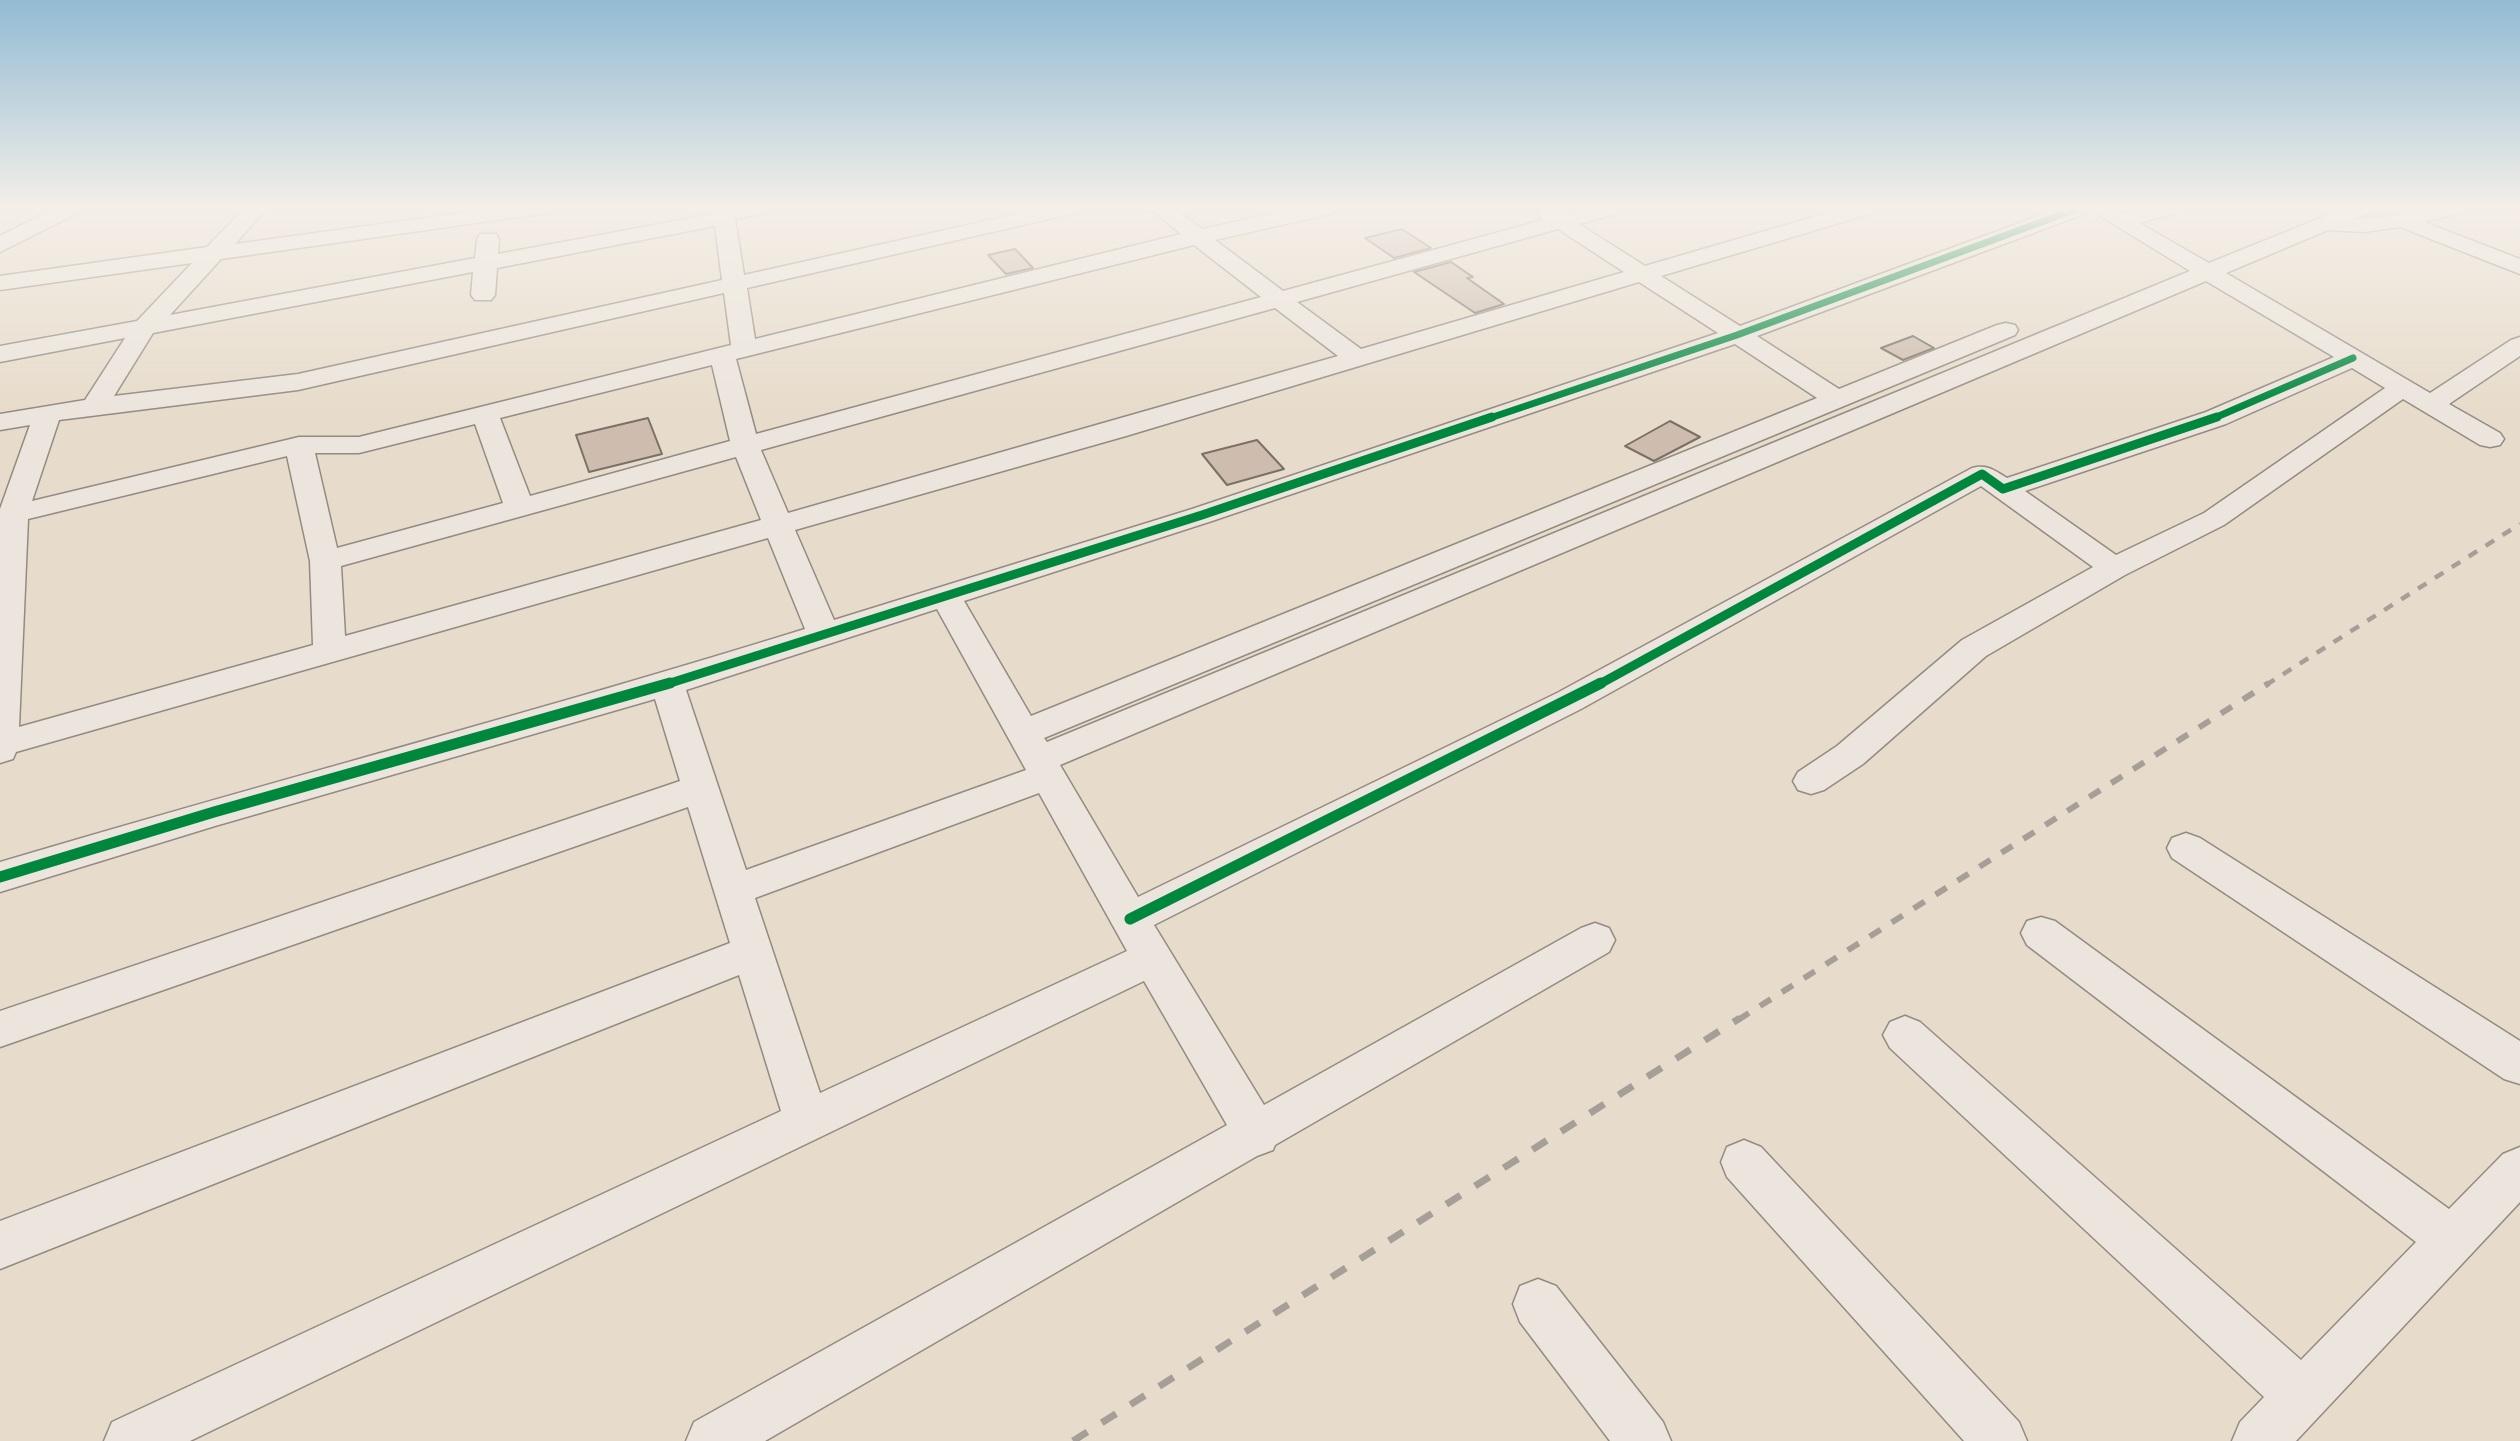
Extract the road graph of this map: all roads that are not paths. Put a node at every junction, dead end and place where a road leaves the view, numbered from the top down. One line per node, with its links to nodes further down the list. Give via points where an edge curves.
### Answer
1 (52, 275): 15 (street)
2 (193, 275): 19 (street)
3 (418, 275): 19 (street)
4 (486, 275): 17 (street)
5 (732, 275): 16 (street)
6 (776, 275): 16 (street)
7 (1044, 275): 22 (street)
8 (1247, 275): 18 (street)
9 (1355, 275): 18 (street)
10 (1643, 275): 20 (street); 25 (street)
11 (1898, 275): 20 (street)
12 (2170, 275): 27 (street)
13 (2173, 275): 47 (street)
14 (2211, 275): 24 (street)
15 (0, 283)
16 (733, 285): 22 (street); 29 (street, via 298,382)
17 (484, 295)
18 (1278, 299): 25 (street); 35 (street)
19 (144, 328): 23 (street); 29 (street)
20 (1737, 335): 27 (street); 42 (street)
21 (2520, 345): 28 (street)
22 (734, 353): 31 (street); 35 (street)
23 (0, 354)
24 (2353, 358): 26 (street); 36 (street, via 2216,418)
25 (1357, 359): 39 (street)
26 (2403, 387): 28 (street); 41 (street, via 2214,519)
27 (1836, 398): 47 (street)
28 (2431, 404): 33 (street)
29 (94, 406): 30 (street)
30 (48, 413): 32 (street); 38 (street)
31 (485, 414): 34 (street, via 359,445); 37 (street)
32 (0, 422)
33 (2490, 439)
34 (299, 445): 38 (street); 40 (street)
35 (745, 446): 37 (street); 39 (street)
36 (2003, 489): 41 (street); 54 (street, via 1982,474)
37 (520, 508): 40 (street)
38 (13, 514): 46 (street)
39 (778, 527): 43 (street); 44 (street)
40 (325, 561): 44 (street)
41 (2114, 568): 48 (street, via 1974,648 1850,755)
42 (946, 597): 43 (street); 47 (street)
43 (824, 635): 45 (street)
44 (330, 652): 46 (street)
45 (667, 684): 49 (street); 51 (street)
46 (1, 747)
47 (1037, 756): 52 (street); 54 (street)
48 (1811, 781)
49 (701, 788): 52 (street); 57 (street)
50 (2186, 848): 59 (street)
51 (0, 877)
52 (733, 890): 56 (street)
53 (2041, 933): 64 (street)
54 (1141, 939): 60 (street); 61 (street)
55 (1595, 940): 61 (street)
56 (753, 952): 60 (street); 65 (street)
57 (0, 1029)
58 (1905, 1035): 67 (street)
59 (2520, 1065)
60 (807, 1121): 68 (street)
61 (1257, 1135): 69 (street)
62 (1744, 1162): 71 (street)
63 (2516, 1179): 64 (street)
64 (2452, 1240): 67 (street)
65 (0, 1245)
66 (1538, 1304): 70 (street)
67 (2302, 1396): 72 (street)
68 (131, 1441)
69 (713, 1441)
70 (1644, 1441)
71 (2000, 1441)
72 (2259, 1441)

